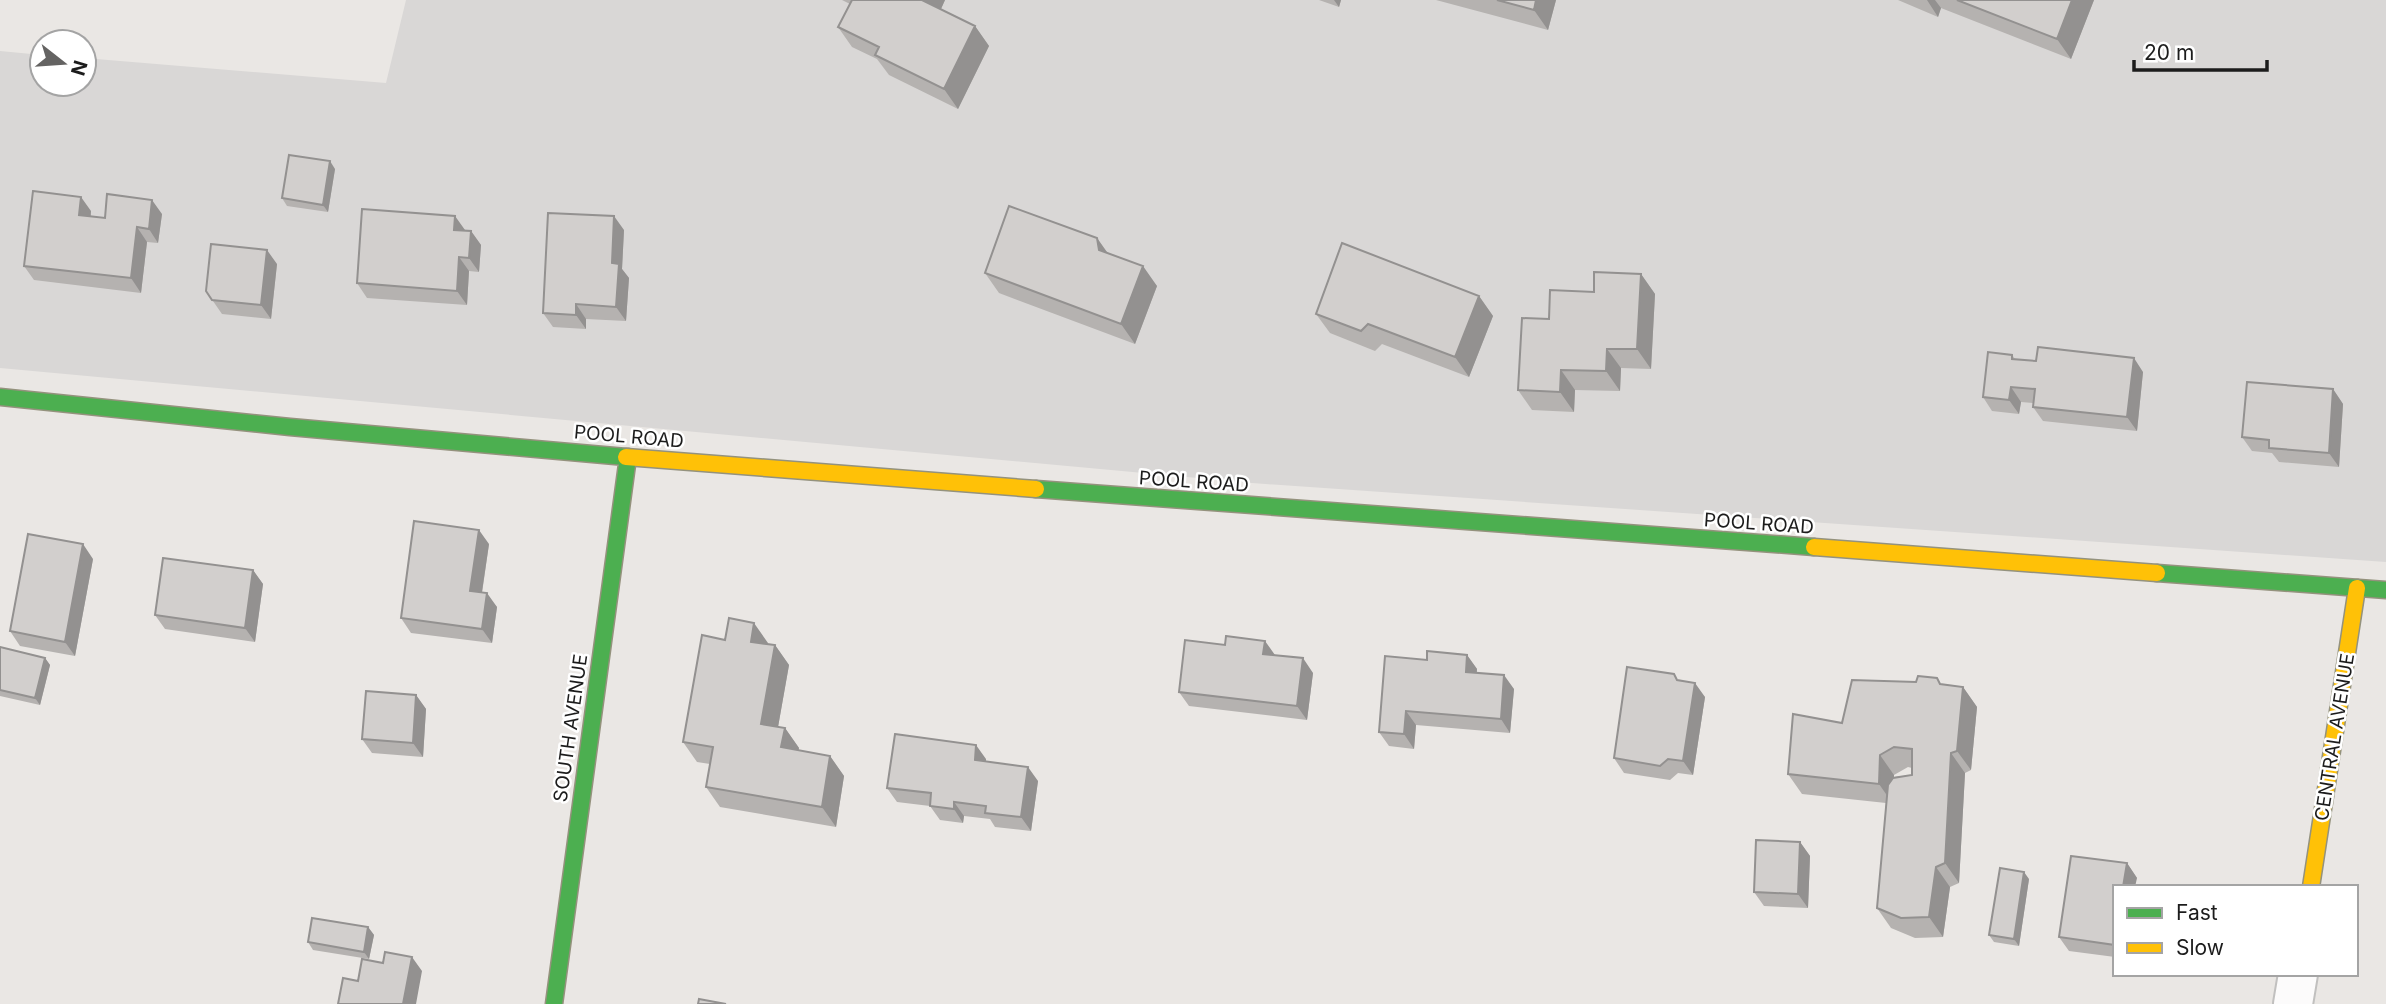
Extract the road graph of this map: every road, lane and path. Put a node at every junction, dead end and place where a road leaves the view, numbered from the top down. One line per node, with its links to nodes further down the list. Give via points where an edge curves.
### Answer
1 (0, 397): 2 (street, POOL ROAD)
2 (628, 457): 3 (street, POOL ROAD); 7 (street, SOUTH AVENUE)
3 (2357, 588): 4 (street, POOL ROAD); 5 (street, CENTRAL AVENUE)
4 (2386, 590)
5 (2311, 885)
6 (2298, 976): 8 (street)
7 (554, 1004)
8 (2293, 1004)

